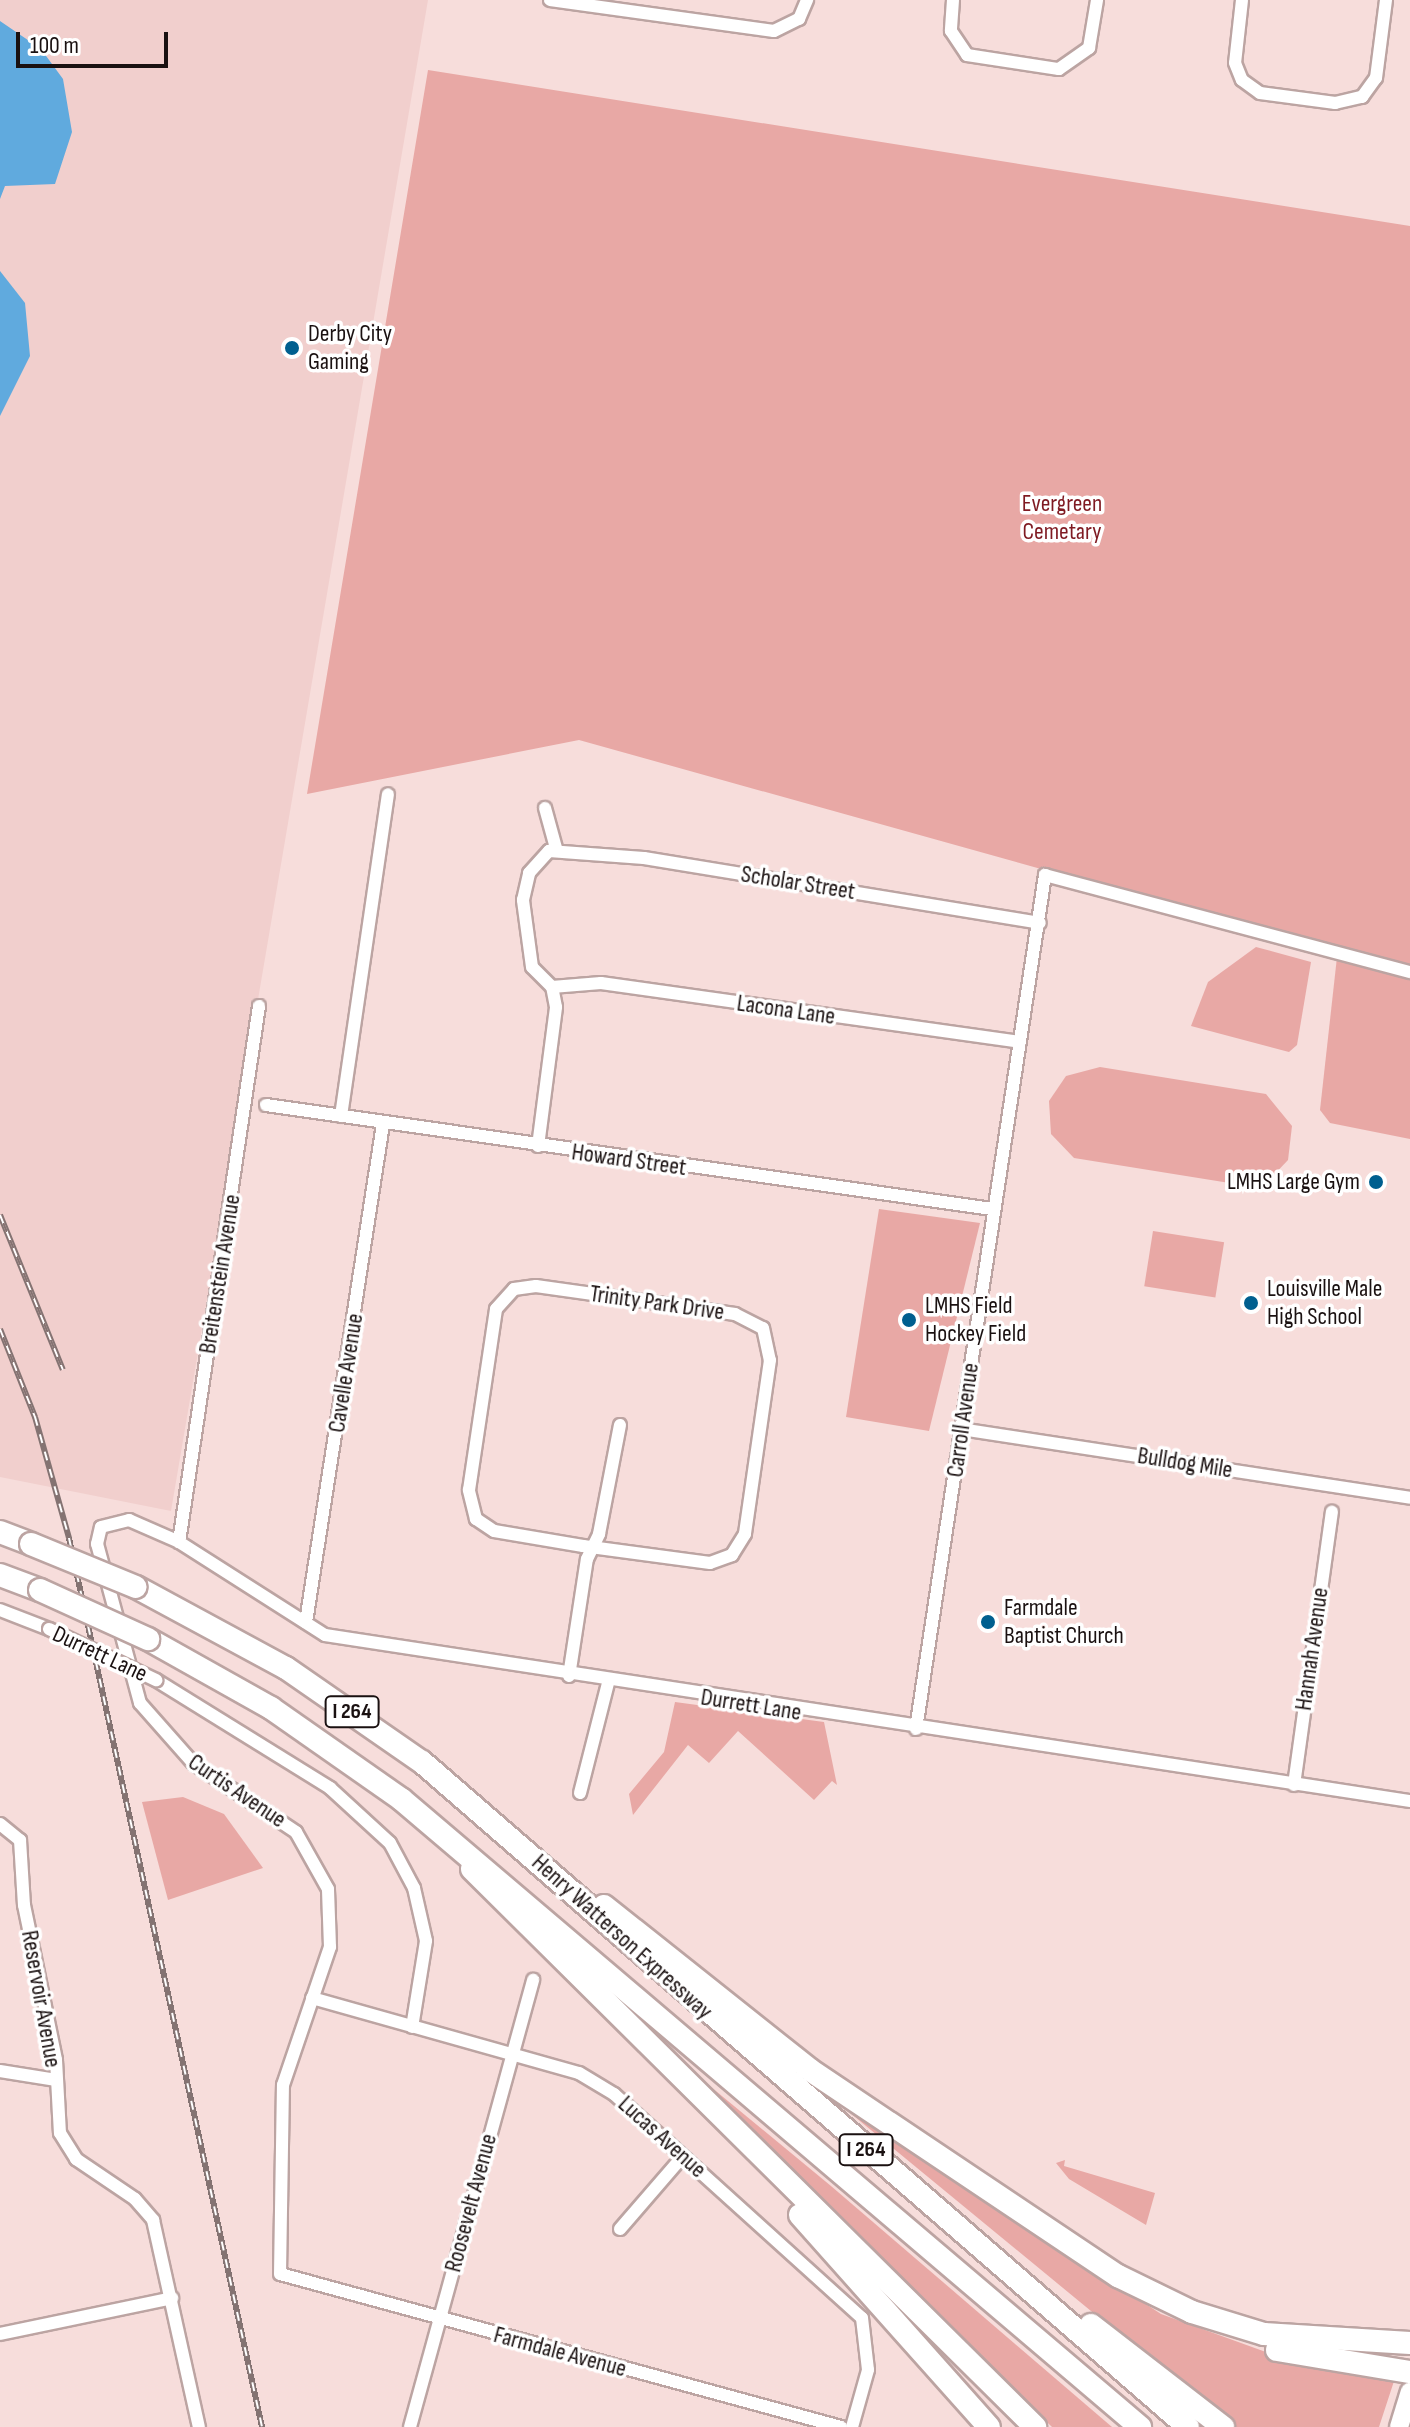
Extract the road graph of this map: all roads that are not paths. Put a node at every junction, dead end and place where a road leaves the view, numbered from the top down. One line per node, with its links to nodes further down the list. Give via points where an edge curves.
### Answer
1 (550, 0): 2 (street, via 746,29 789,26)
2 (807, 0)
3 (953, 0): 4 (street, via 951,31 961,51 1059,69 1078,61 1091,42)
4 (1097, 0)
5 (1242, 0): 6 (street, via 1238,74 1253,90 1344,103 1368,92)
6 (1386, 0)
7 (388, 794): 16 (street)
8 (545, 808): 9 (street)
9 (556, 848): 10 (street, Scholar Street); 12 (street, via 529,873 523,900 532,967)
10 (1040, 923): 11 (street, via 1045,875); 14 (street, Carroll Avenue)
11 (1410, 972)
12 (552, 987): 14 (street, Lacona Lane, via 601,983); 18 (street, via 555,1039)
13 (259, 1006): 26 (street, Breitenstein Avenue)
14 (1020, 1042): 19 (street, Carroll Avenue)
15 (266, 1105): 16 (street, Howard Street)
16 (341, 1116): 17 (street, Howard Street)
17 (383, 1124): 18 (street, Howard Street); 30 (street, Cavelle Avenue)
18 (538, 1146): 19 (street, Howard Street)
19 (992, 1209): 21 (street, Carroll Avenue)
20 (620, 1425): 27 (street)
21 (961, 1429): 22 (street, Bulldog Mile); 33 (street, Carroll Avenue)
22 (1410, 1498)
23 (1332, 1512): 34 (street, Hannah Avenue)
24 (124, 1519): 26 (street, Durrett Lane); 41 (street, Curtis Avenue, via 101,1527 97,1544 140,1703 193,1763 296,1832 320,1868 332,1936)
25 (0, 1532): 39 (highway, Henry Watterson Expressway / I 264, bridge, via 136,1587 326,1694 422,1762)
26 (179, 1542): 30 (street, Durrett Lane)
27 (593, 1547): 27 (street, Trinity Park Drive, via 710,1563 739,1546 770,1360 770,1341 754,1321 536,1286 502,1299 471,1508 494,1531); 31 (street)
28 (0, 1575): 38 (highway, Henry Watterson Expressway / I 264, bridge, via 148,1639 271,1708)
29 (0, 1610): 42 (street, Durrett Lane, bridge, via 156,1680 330,1788 390,1843 414,1888 425,1933)
30 (306, 1622): 31 (street, Durrett Lane, via 325,1635)
31 (569, 1676): 32 (street, Durrett Lane)
32 (608, 1683): 33 (street, Durrett Lane); 35 (street)
33 (916, 1729): 34 (street, Durrett Lane)
34 (1294, 1785): 36 (street, Durrett Lane)
35 (580, 1793)
36 (1410, 1801)
37 (0, 1824): 45 (street, Reservoir Avenue, via 20,1840 24,1905)
38 (441, 1832): 46 (highway, via 496,1897); 58 (highway, Henry Watterson Expressway / I 264)
39 (547, 1869): 48 (highway, Henry Watterson Expressway / I 264, via 567,1894); 51 (highway, via 576,1883 810,2070)
40 (533, 1980): 43 (street, Roosevelt Avenue)
41 (312, 1998): 42 (street, Lucas Avenue); 50 (street, Curtis Avenue, via 283,2085)
42 (412, 2027): 43 (street, Lucas Avenue)
43 (511, 2055): 47 (street, Lucas Avenue, via 591,2077); 53 (street, Roosevelt Avenue)
44 (0, 2071): 45 (street)
45 (56, 2080): 52 (street, Reservoir Avenue, via 57,2118 69,2151 148,2213)
46 (744, 2141): 63 (highway, via 757,2167); 64 (highway)
47 (683, 2156): 49 (street); 62 (street, Lucas Avenue, via 862,2318 869,2352)
48 (953, 2221): 66 (highway, Henry Watterson Expressway / I 264); 67 (highway, via 984,2237)
49 (620, 2229)
50 (280, 2274): 53 (street, Farmdale Avenue)
51 (1118, 2276): 55 (highway, via 1254,2332 1327,2343); 56 (highway, via 1141,2297 1217,2332 1321,2360)
52 (172, 2298): 54 (street); 59 (street, Reservoir Avenue)
53 (439, 2321): 60 (street, Roosevelt Avenue); 61 (street, Farmdale Avenue)
54 (0, 2334)
55 (1410, 2343)
56 (1410, 2372)
57 (1410, 2392): 68 (main road)
58 (1125, 2418): 65 (highway, Henry Watterson Expressway / I 264)
59 (199, 2427)
60 (410, 2427)
61 (841, 2427)
62 (852, 2427)
63 (989, 2427)
64 (1035, 2427)
65 (1140, 2427)
66 (1188, 2427)
67 (1223, 2427)
68 (1399, 2427)

